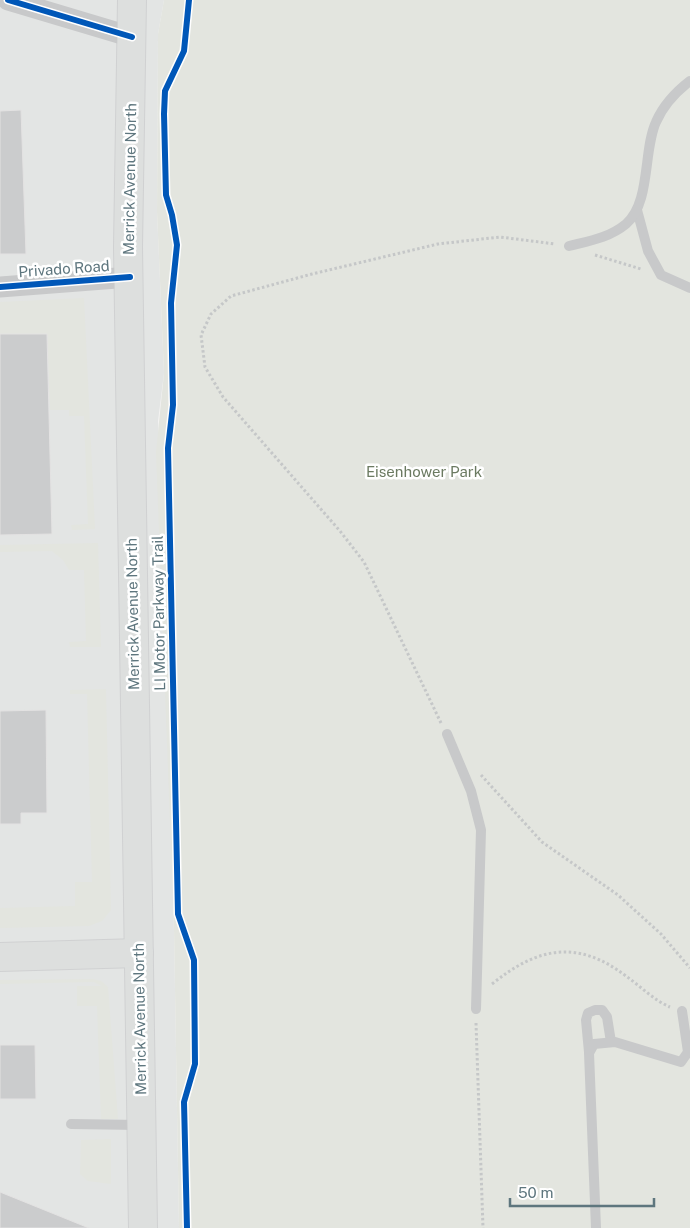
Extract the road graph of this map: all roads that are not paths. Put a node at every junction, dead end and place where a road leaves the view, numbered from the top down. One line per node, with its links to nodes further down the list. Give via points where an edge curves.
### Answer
1 (8, 0): 3 (street)
2 (132, 0): 3 (main road, Merrick Avenue North)
3 (132, 36): 7 (main road, Merrick Avenue North)
4 (690, 81): 5 (lane, via 677,91 656,122)
5 (637, 210): 6 (lane, via 626,224 604,237); 9 (lane, via 648,251 661,275)
6 (569, 246)
7 (130, 276): 8 (street, Privado Road); 11 (main road, Merrick Avenue North)
8 (0, 287)
9 (690, 288)
10 (447, 734): 13 (lane, via 471,791 481,830)
11 (139, 953): 12 (main road); 18 (main road, Merrick Avenue North)
12 (0, 957)
13 (476, 1009)
14 (682, 1011): 15 (lane, via 688,1052 681,1062)
15 (611, 1042): 16 (lane, via 594,1044); 16 (lane, via 607,1017 602,1010 588,1013)
16 (589, 1053): 20 (lane)
17 (71, 1124): 18 (lane)
18 (141, 1126): 19 (main road, Merrick Avenue North)
19 (143, 1228)
20 (596, 1228)

